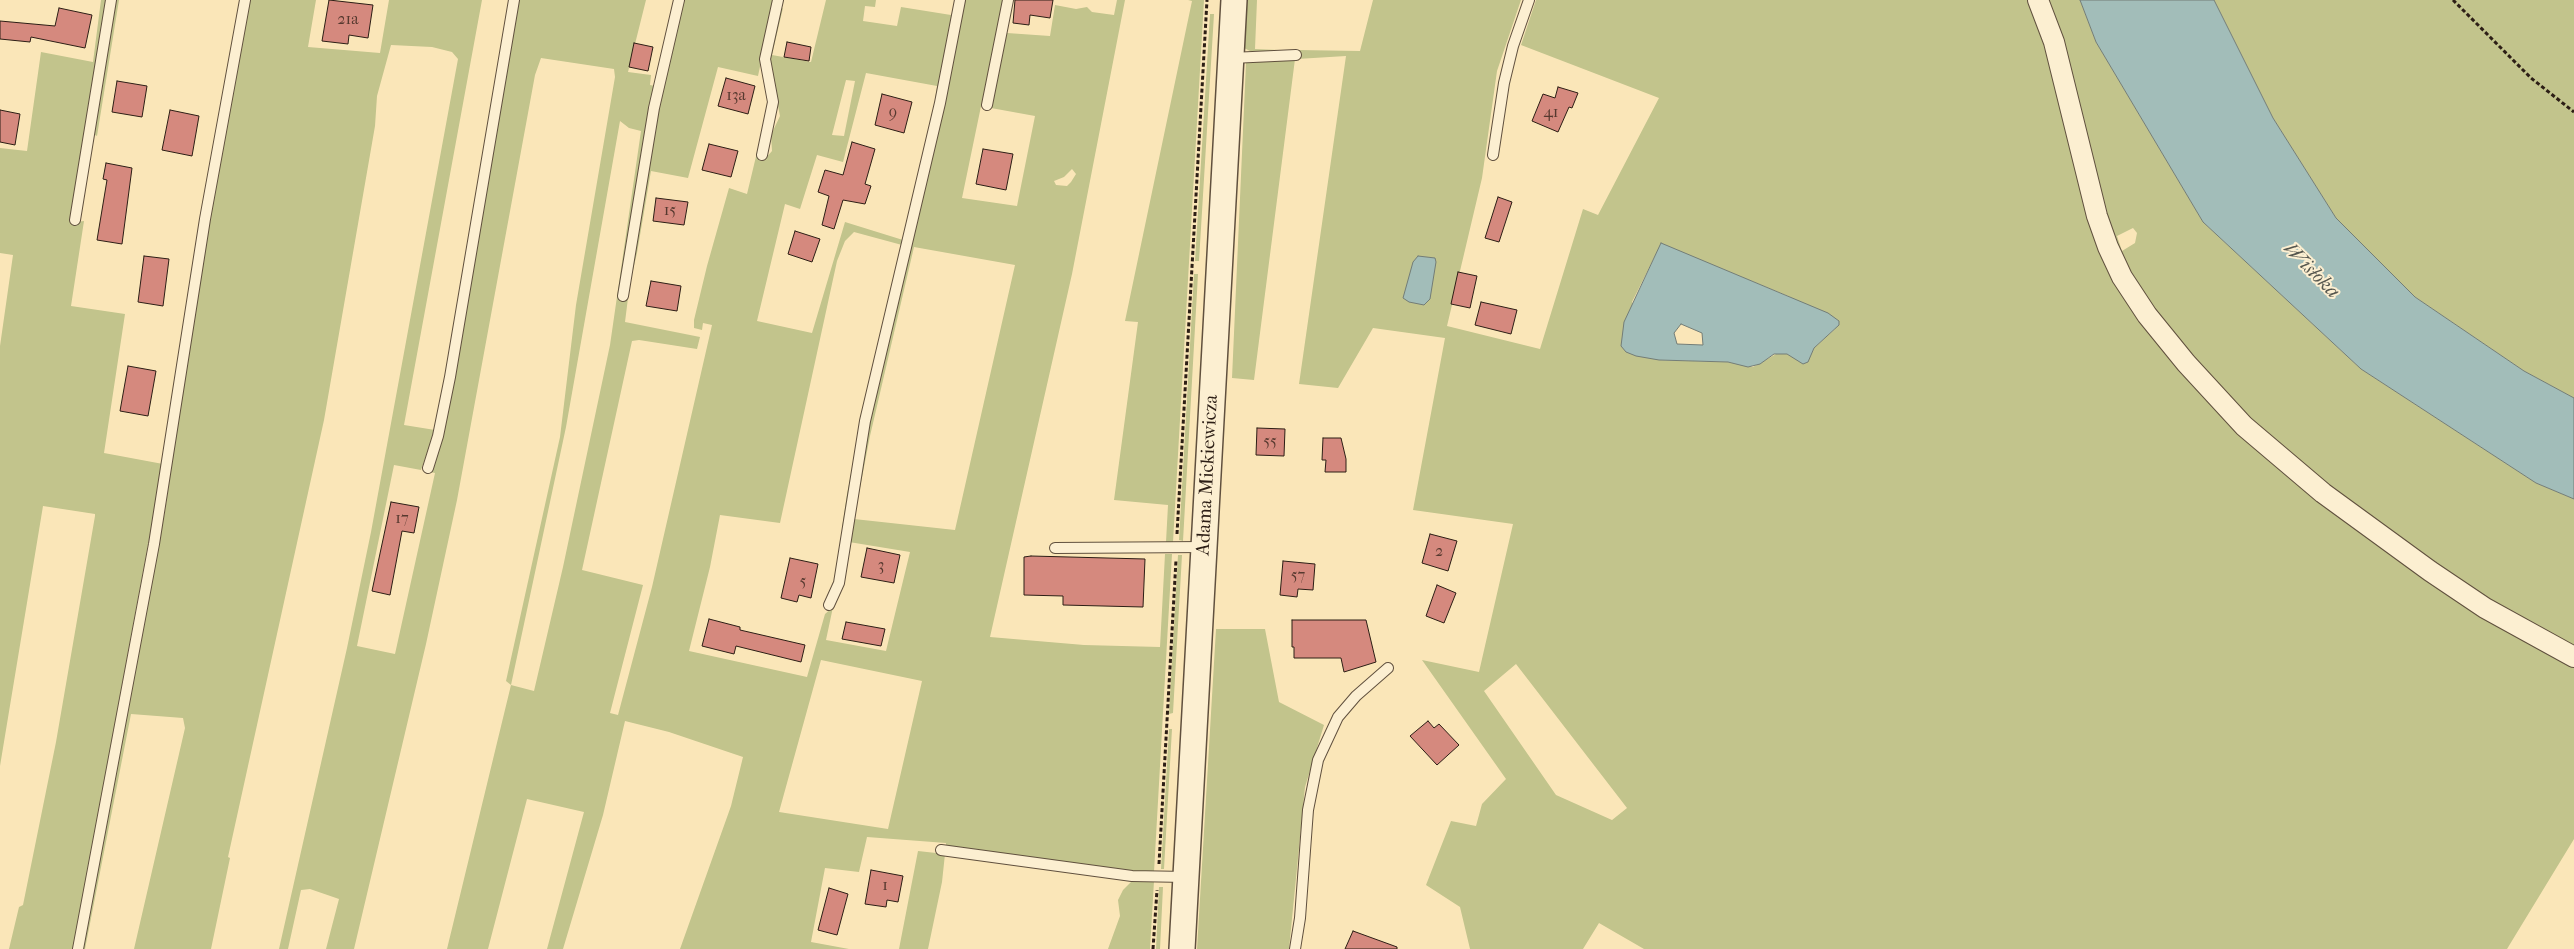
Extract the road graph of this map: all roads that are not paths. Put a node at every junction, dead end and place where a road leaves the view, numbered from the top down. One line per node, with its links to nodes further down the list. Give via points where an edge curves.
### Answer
1 (110, 0): 16 (lane)
2 (245, 0): 26 (lane, via 207,210 154,544)
3 (514, 0): 18 (lane, via 450,377)
4 (679, 0): 17 (lane, via 654,108)
5 (778, 0): 14 (lane, via 765,59 773,102)
6 (960, 0): 21 (lane, via 940,103 866,421 839,583)
7 (1008, 0): 13 (lane)
8 (1234, 0): 12 (street, Adama Mickiewicza)
9 (1529, 0): 15 (lane, via 1504,83)
10 (2038, 0): 22 (street, via 2054,42 2097,216 2122,277 2147,315 2186,363 2244,426 2323,493 2485,608)
11 (1296, 55): 12 (lane)
12 (1231, 58): 19 (street, Adama Mickiewicza)
13 (987, 105)
14 (762, 155)
15 (1493, 155)
16 (75, 220)
17 (623, 296)
18 (428, 468)
19 (1205, 547): 20 (lane); 25 (street, Adama Mickiewicza)
20 (1054, 548)
21 (830, 605)
22 (2574, 657)
23 (1388, 668): 28 (lane, via 1338,716 1318,760 1308,810)
24 (941, 850): 25 (lane, via 1132,876)
25 (1187, 877): 27 (street, Adama Mickiewicza)
26 (78, 949)
27 (1182, 949)
28 (1295, 949)

